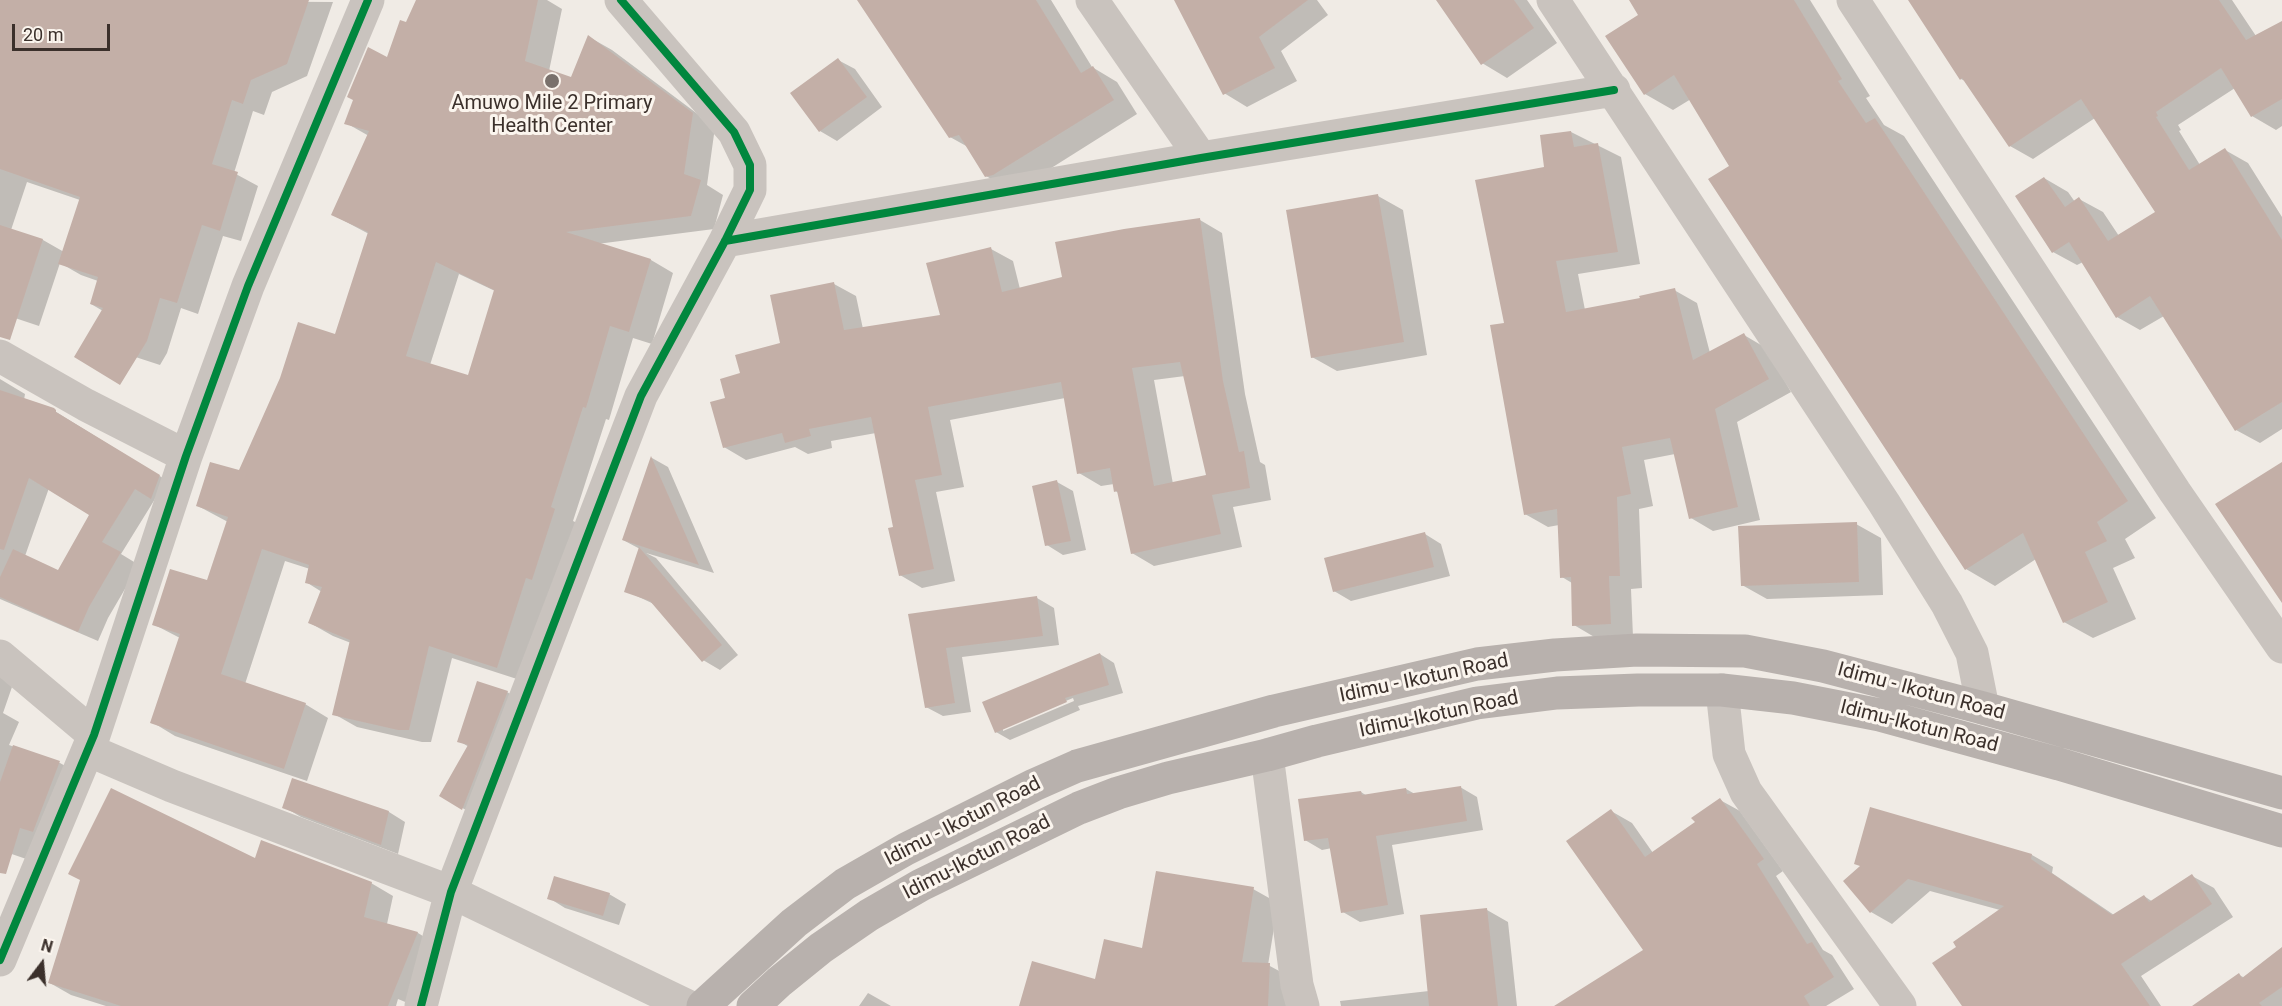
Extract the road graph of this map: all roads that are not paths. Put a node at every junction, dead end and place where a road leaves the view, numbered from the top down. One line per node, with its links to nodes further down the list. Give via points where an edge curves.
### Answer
1 (368, 0): 10 (street, via 248,286)
2 (621, 0): 8 (street, via 734,132 750,165 750,190)
3 (1092, 0): 7 (street)
4 (1553, 0): 6 (street)
5 (1853, 0): 11 (street, via 2175,492)
6 (1614, 90): 7 (street); 15 (street, via 1947,604 1972,653)
7 (1201, 158): 8 (street)
8 (726, 241): 21 (street, via 642,396)
9 (0, 356): 10 (street)
10 (186, 456): 17 (street)
11 (2282, 647)
12 (0, 656): 17 (street)
13 (1722, 690): 16 (main road, Idimu-Ikotun Road, via 1557,693 1476,703); 20 (main road, Idimu-Ikotun Road, via 1880,714); 28 (street, via 1729,754 1746,792)
14 (1307, 703): 15 (main road, Idimu - Ikotun Road, via 1477,664 1637,650 1745,651 1823,666); 16 (main road); 25 (main road, Idimu - Ikotun Road, via 1077,766 906,849 844,884 794,923)
15 (1983, 708): 19 (main road, Idimu - Ikotun Road)
16 (1317, 741): 18 (main road, Idimu-Ikotun Road)
17 (91, 742): 21 (street, via 172,786); 22 (street)
18 (1267, 755): 26 (main road, Idimu-Ikotun Road, via 1118,793 921,885 821,948); 27 (street)
19 (2282, 793)
20 (2282, 831)
21 (451, 891): 23 (street); 24 (street)
22 (0, 960)
23 (421, 1006)
24 (688, 1006)
25 (703, 1006)
26 (753, 1006)
27 (1303, 1006)
28 (1900, 1006)

